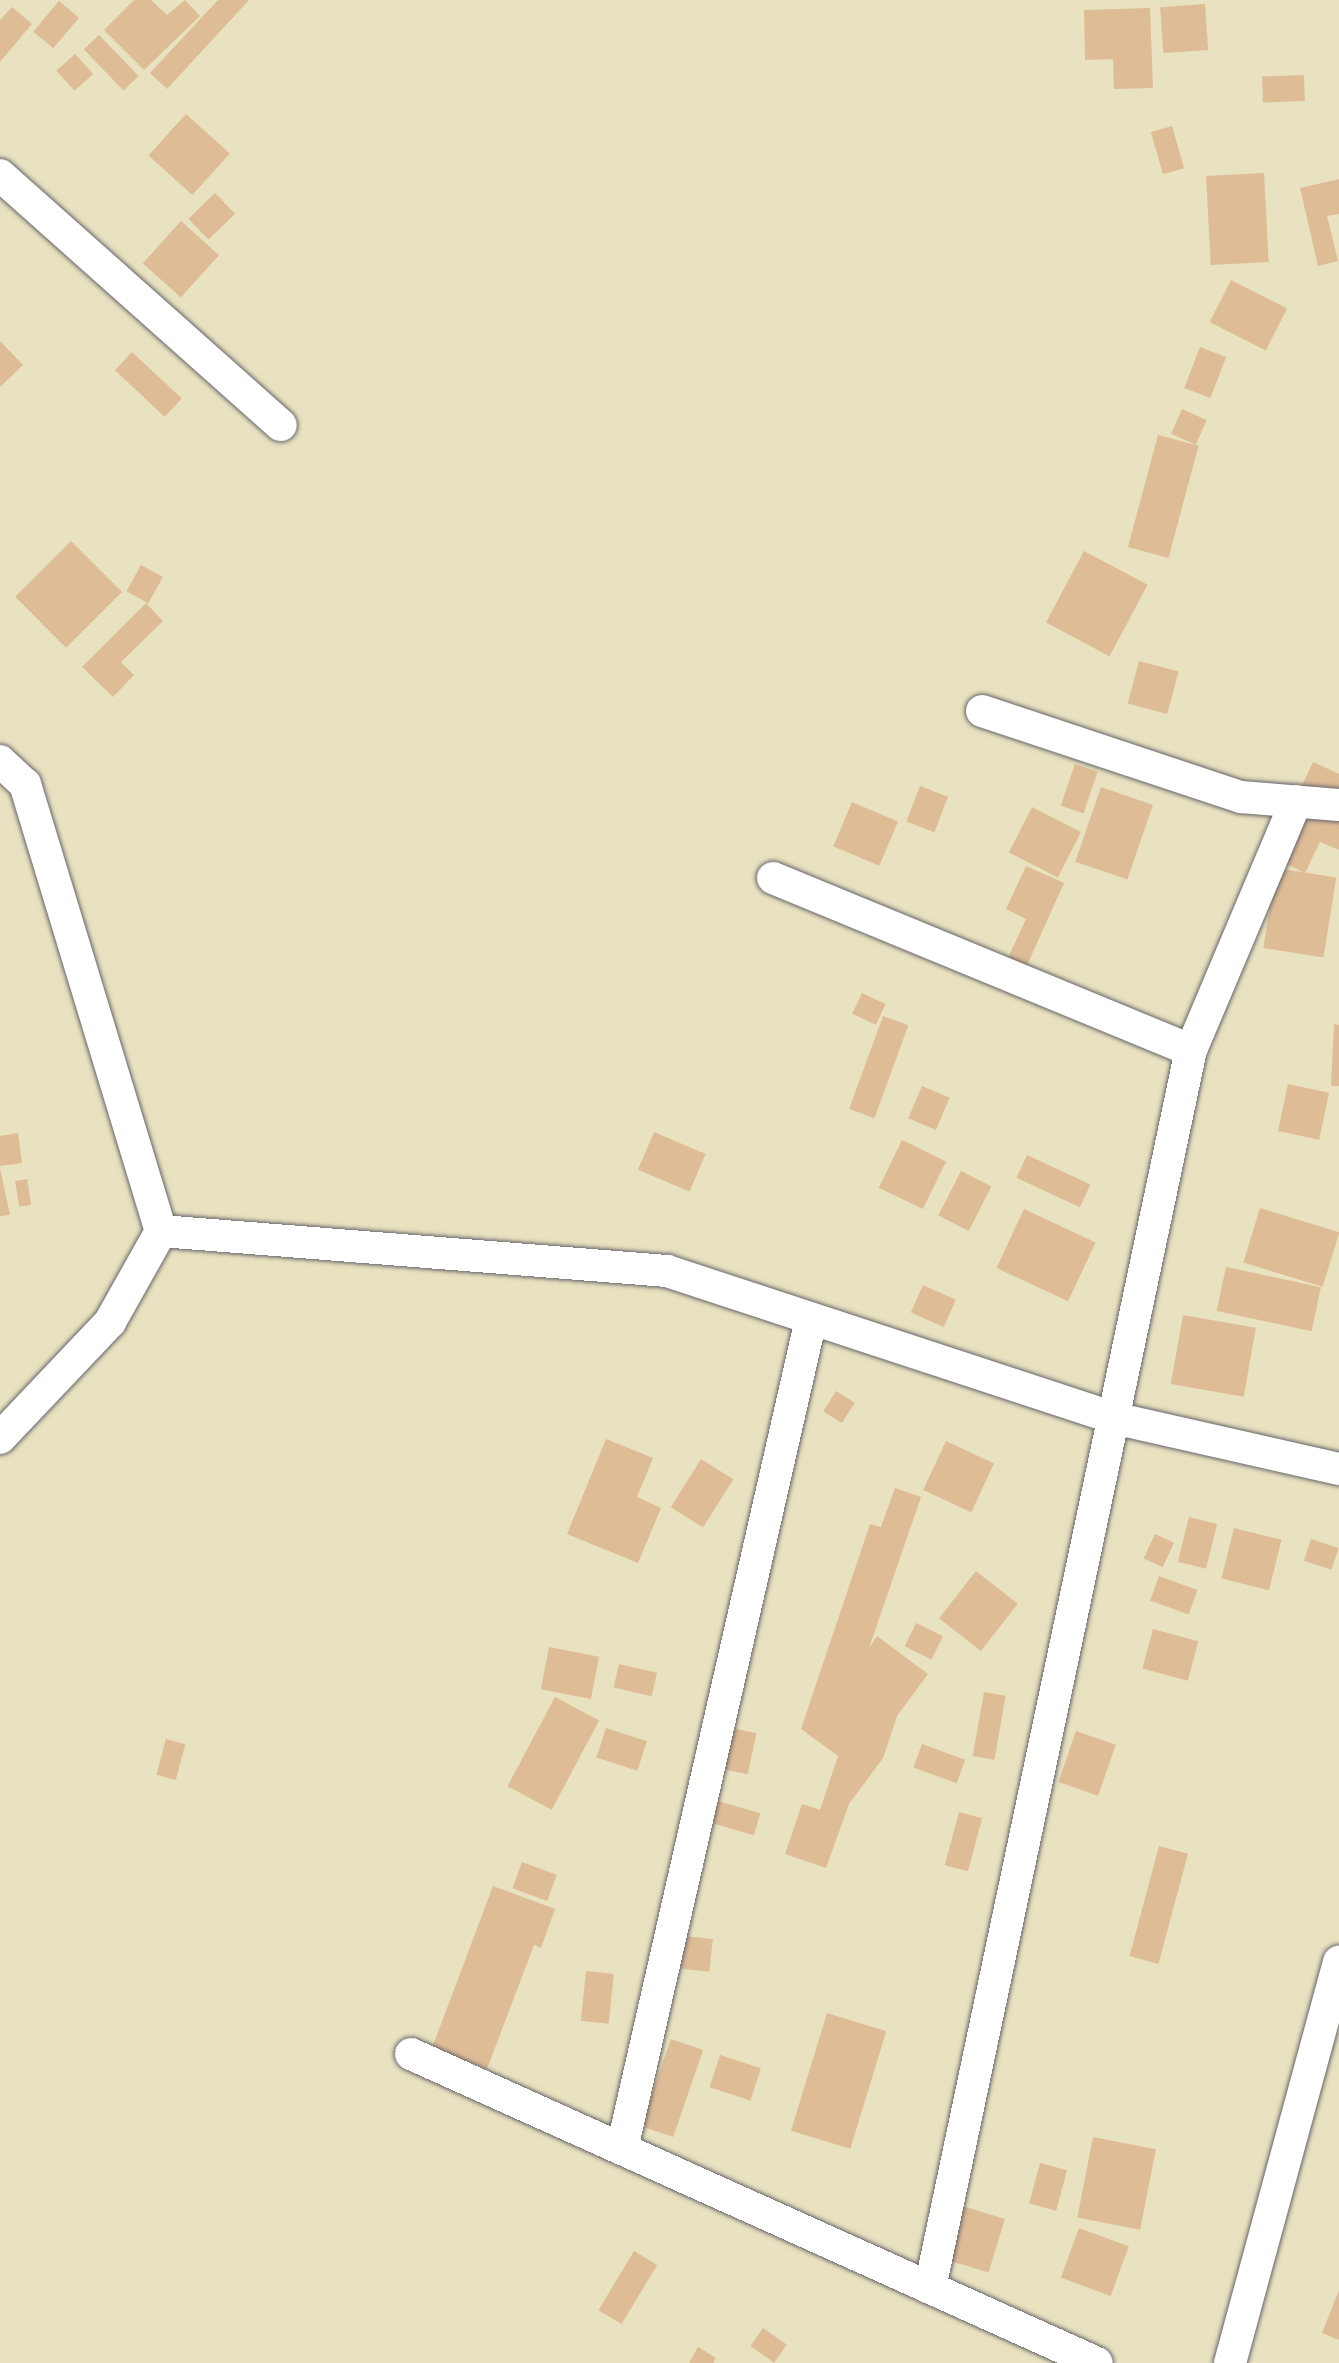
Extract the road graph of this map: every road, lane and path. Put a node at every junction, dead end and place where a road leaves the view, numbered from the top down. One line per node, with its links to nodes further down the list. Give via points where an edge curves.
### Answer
1 (0, 175): 2 (street)
2 (281, 425)
3 (982, 712): 5 (street, via 1241,797)
4 (0, 762): 9 (street, via 24,784)
5 (1296, 801): 6 (street); 8 (street)
6 (1339, 805)
7 (773, 878): 8 (street)
8 (1190, 1050): 11 (street)
9 (160, 1231): 10 (street, via 667,1271); 12 (street, via 110,1322)
10 (811, 1318): 11 (street); 16 (street)
11 (1113, 1418): 13 (street); 17 (street)
12 (0, 1438)
13 (1339, 1469)
14 (1339, 1962): 19 (street)
15 (411, 2054): 16 (street)
16 (622, 2149): 17 (street)
17 (930, 2288): 18 (street)
18 (1097, 2363)
19 (1230, 2363)

